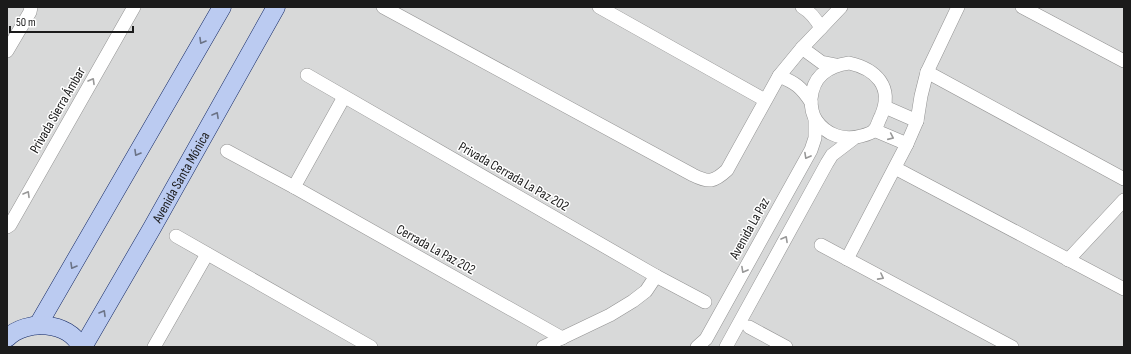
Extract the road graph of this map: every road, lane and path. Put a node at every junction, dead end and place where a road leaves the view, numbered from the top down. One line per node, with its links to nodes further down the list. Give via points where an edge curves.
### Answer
1 (31, 7): 13 (street)
2 (134, 7): 33 (street, Privada Sierra Ámbar, one-way to 2)
3 (222, 7): 42 (street, one-way to 42)
4 (276, 7): 47 (street, Avenida Santa Mónica, one-way to 4)
5 (384, 7): 20 (street, via 703,180 720,177 727,170)
6 (599, 7): 20 (street)
7 (802, 7): 11 (street, via 809,11)
8 (841, 7): 11 (street)
9 (958, 7): 16 (street)
10 (1022, 7): 14 (street)
11 (821, 28): 12 (street)
12 (802, 48): 15 (street, via 822,62); 18 (street)
13 (7, 52)
14 (1124, 61)
15 (836, 65): 21 (street, via 818,79 812,91); 22 (street, via 849,63 873,72 886,94)
16 (927, 72): 24 (street); 30 (street)
17 (307, 75): 19 (street, Privada Cerrada La Paz 202)
18 (779, 76): 20 (street); 21 (street, via 801,88)
19 (344, 97): 31 (street); 39 (street, Privada Cerrada La Paz 202)
20 (765, 100)
21 (811, 102): 23 (street)
22 (885, 107): 24 (street); 25 (street)
23 (815, 119): 26 (street, via 823,129 840,138); 50 (street, Avenida La Paz, one-way to 50, via 815,138 811,150 706,339)
24 (917, 121): 27 (street)
25 (874, 130): 26 (street); 27 (street, one-way to 27)
26 (853, 138): 51 (street, one-way to 26, via 827,163 832,155)
27 (907, 144): 29 (street)
28 (227, 151): 31 (street, Cerrada La Paz 202)
29 (895, 168): 37 (street); 38 (street)
30 (1124, 179)
31 (294, 187): 45 (street, Cerrada La Paz 202)
32 (1124, 200): 38 (street)
33 (7, 227)
34 (176, 236): 36 (street)
35 (821, 245): 37 (street)
36 (207, 254): 46 (street); 48 (street)
37 (847, 259): 53 (street, one-way to 53)
38 (1068, 260): 40 (street)
39 (656, 276): 41 (street, Privada Cerrada La Paz 202); 45 (street, via 646,292 634,301)
40 (1124, 289)
41 (705, 302)
42 (38, 325): 44 (street); 47 (street, via 66,332)
43 (749, 328): 52 (street)
44 (9, 334)
45 (562, 338): 49 (street)
46 (160, 345)
47 (82, 347)
48 (371, 347)
49 (543, 347)
50 (697, 347)
51 (726, 347)
52 (786, 347)
53 (1012, 347)

